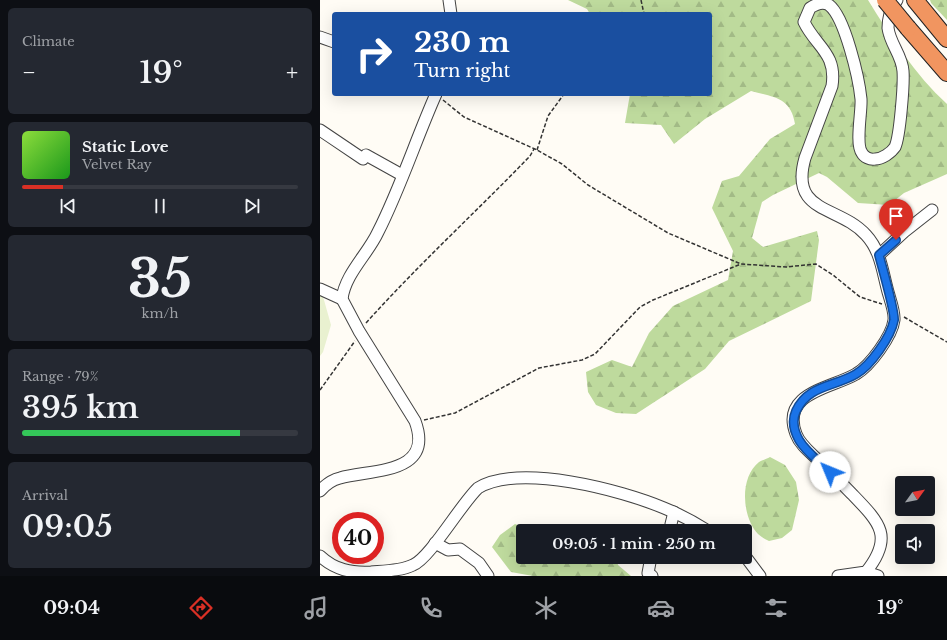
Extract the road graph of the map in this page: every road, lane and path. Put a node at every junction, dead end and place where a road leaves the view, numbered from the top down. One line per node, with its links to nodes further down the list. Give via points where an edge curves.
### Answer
1 (449, 0): 6 (street)
2 (641, 0): 7 (path)
3 (885, 0): 11 (highway, bridge)
4 (897, 0): 19 (street, via 888,20 892,43 899,53 903,71 900,121 895,146 882,158 875,160 861,153 858,74 837,16 829,4 823,3 810,8 804,22 808,31 825,49 834,78 801,169 802,189 816,204 861,230)
5 (915, 0): 9 (highway)
6 (451, 12)
7 (644, 12)
8 (320, 37): 10 (street)
9 (947, 39)
10 (332, 41)
11 (947, 73)
12 (439, 96): 15 (path, via 464,117); 17 (street)
13 (563, 96): 16 (path, via 548,116)
14 (320, 130): 17 (street, via 363,159 366,155)
15 (534, 149): 16 (path); 24 (path, via 491,197 389,298)
16 (537, 150): 20 (path, via 668,234)
17 (402, 175): 22 (street, via 378,233 353,273)
18 (932, 210): 19 (street)
19 (879, 255): 23 (street)
20 (741, 264): 23 (path, via 786,267 816,264 860,297 884,305); 27 (path, via 640,307 595,354 582,360 539,368 455,413)
21 (320, 289): 22 (street)
22 (342, 299): 24 (street)
23 (893, 312): 25 (path); 37 (street, via 894,320 890,331 869,362 854,375 805,396 795,414 794,422 795,433 801,444 876,520 881,534 880,548)
24 (360, 332): 26 (path); 27 (street)
25 (947, 342)
26 (320, 390)
27 (415, 421): 28 (street, via 420,438 406,461 384,471 338,478)
28 (320, 491)
29 (674, 512): 30 (street); 31 (street); 32 (street, via 649,502 577,483 523,478 502,479 478,488)
30 (671, 524)
31 (695, 524)
32 (435, 543): 36 (street); 39 (street, via 448,550 460,549 479,563)
33 (320, 556): 36 (street, via 334,566 352,572 379,572)
34 (649, 564): 40 (street, via 648,573)
35 (751, 564): 41 (street)
36 (414, 565): 38 (street)
37 (866, 572): 42 (street); 43 (street)
38 (408, 576)
39 (488, 576)
40 (652, 576)
41 (760, 576)
42 (838, 576)
43 (878, 576)

